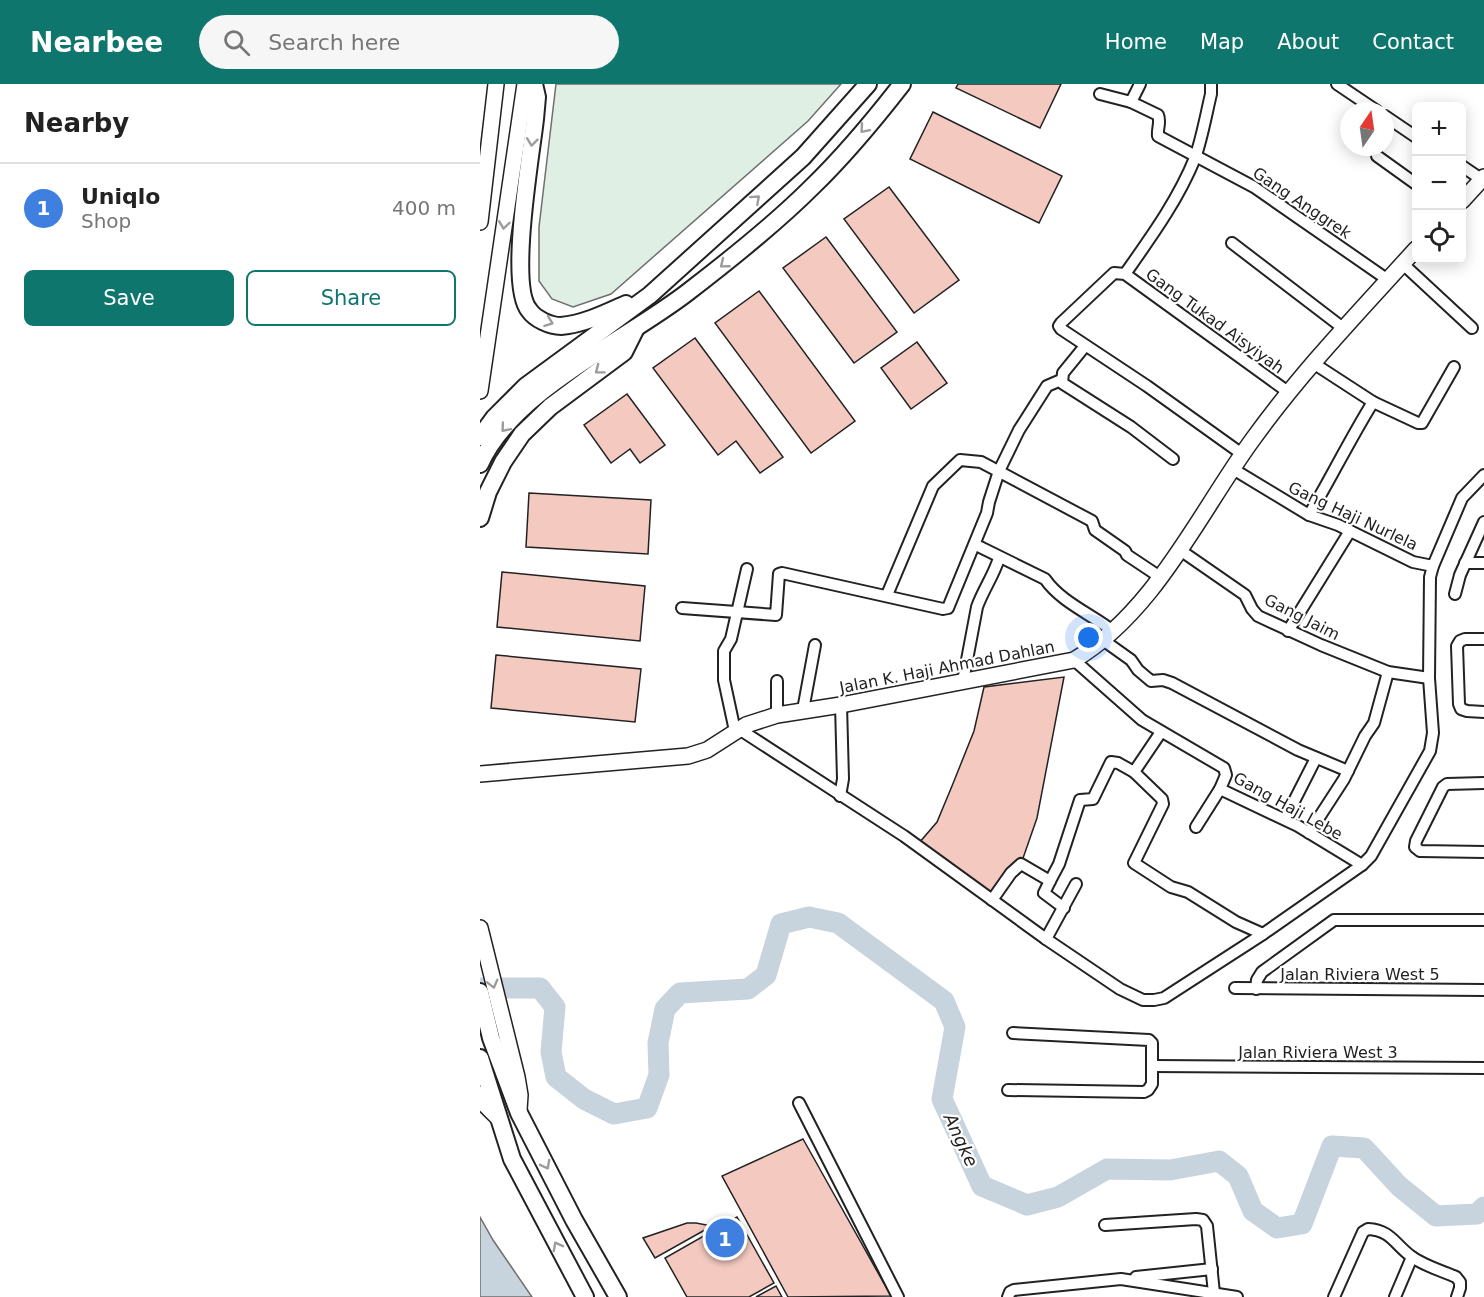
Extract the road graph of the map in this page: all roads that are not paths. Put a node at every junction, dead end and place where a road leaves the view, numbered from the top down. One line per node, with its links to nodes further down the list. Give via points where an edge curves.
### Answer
1 (496, 84): 20 (main road)
2 (525, 84): 34 (main road, one-way to 34)
3 (534, 84): 26 (main road, one-way to 26, via 537,97 520,261 521,292 528,310 543,322 559,326 585,321)
4 (868, 84): 26 (main road, one-way to 4, via 803,157)
5 (902, 84): 27 (main road, one-way to 27, via 813,187 686,294)
6 (1140, 84): 10 (street)
7 (1211, 84): 14 (street)
8 (1336, 84): 11 (street)
9 (1100, 94): 10 (street)
10 (1131, 102): 14 (street, Gang Anggrek, via 1158,115 1158,136)
11 (1363, 102)
12 (1394, 122): 13 (street)
13 (1412, 134)
14 (1196, 155): 24 (street, via 1161,223); 25 (street, Gang Anggrek, via 1254,187)
15 (1377, 156): 17 (street)
16 (1466, 170): 18 (street)
17 (1412, 181)
18 (1482, 181): 19 (main road)
19 (1466, 196)
20 (480, 222)
21 (1232, 243): 28 (street)
22 (1412, 254): 23 (main road, Jalan K. Haji Ahmad Dahlan)
23 (1403, 264): 25 (main road, Jalan K. Haji Ahmad Dahlan); 29 (street)
24 (1125, 274): 30 (street, via 1114,273 1059,326); 36 (street, Gang Tukad Aisyiyah)
25 (1388, 280): 28 (main road, Jalan K. Haji Ahmad Dahlan)
26 (650, 295): 35 (main road)
27 (637, 327): 35 (main road); 46 (main road, one-way to 46, via 624,352 550,406 522,434 503,462)
28 (1343, 328): 31 (main road, Jalan K. Haji Ahmad Dahlan)
29 (1472, 328)
30 (1085, 346): 33 (street); 39 (street)
31 (1313, 363): 36 (main road, Jalan K. Haji Ahmad Dahlan); 37 (street)
32 (1454, 367): 37 (street, via 1422,423 1414,423)
33 (1061, 380): 40 (street, via 1067,388 1131,427); 43 (street, via 1047,386)
34 (480, 391)
35 (530, 391): 38 (main road, via 494,418); 41 (main road, one-way to 41)
36 (1288, 392): 39 (main road, Jalan K. Haji Ahmad Dahlan)
37 (1373, 402): 45 (street)
38 (480, 437)
39 (1242, 454): 42 (main road, Jalan K. Haji Ahmad Dahlan)
40 (1173, 459)
41 (480, 464)
42 (1233, 469): 45 (street, Gang Haji Nurlela); 50 (main road, Jalan K. Haji Ahmad Dahlan)
43 (999, 471): 49 (street); 56 (street, via 1092,521 1095,530); 58 (street, via 981,462 960,460 933,486)
44 (1484, 475): 54 (street, via 1462,498)
45 (1309, 515): 48 (street, Gang Haji Nurlela)
46 (480, 518)
47 (1484, 522): 52 (street)
48 (1350, 531): 54 (street, Gang Haji Nurlela, via 1413,562); 61 (street)
49 (976, 545): 51 (street); 58 (street, via 948,608)
50 (1180, 550): 56 (main road, Jalan K. Haji Ahmad Dahlan); 61 (street, Gang Jaim, via 1245,595 1258,616)
51 (999, 558): 62 (street, via 1045,579); 69 (street, via 977,607)
52 (1465, 563): 53 (street); 57 (street)
53 (1484, 563)
54 (1432, 566): 67 (street)
55 (747, 569): 60 (street)
56 (1160, 576): 62 (main road, Jalan K. Haji Ahmad Dahlan)
57 (1455, 594)
58 (887, 595): 60 (street, via 782,573 776,615)
59 (682, 608): 60 (street)
60 (737, 612): 74 (street, via 724,651 724,680)
61 (1288, 631): 66 (street, Gang Jaim)
62 (1108, 635): 65 (main road, Jalan K. Haji Ahmad Dahlan); 76 (street, via 1151,681 1163,680 1188,690)
63 (1484, 639): 72 (street, via 1465,639 1457,646 1461,709)
64 (815, 645): 71 (street)
65 (1074, 660): 69 (main road, Jalan K. Haji Ahmad Dahlan); 75 (street, Gang Haji Lebe)
66 (1388, 672): 67 (street, Gang Jaim); 77 (street, via 1374,723)
67 (1429, 678): 87 (street, via 1433,733 1430,751 1371,856)
68 (777, 681): 73 (street)
69 (963, 681): 70 (main road, Jalan K. Haji Ahmad Dahlan)
70 (841, 705): 71 (main road, Jalan K. Haji Ahmad Dahlan); 82 (street)
71 (803, 710): 73 (main road, Jalan K. Haji Ahmad Dahlan)
72 (1484, 712)
73 (777, 715): 74 (main road, Jalan K. Haji Ahmad Dahlan)
74 (734, 732): 79 (main road, Jalan K. Haji Ahmad Dahlan, via 707,750 688,756); 82 (street)
75 (1161, 732): 78 (street); 81 (street, Gang Haji Lebe, via 1224,768)
76 (1316, 758): 77 (street); 83 (street)
77 (1348, 771): 85 (street)
78 (1134, 772): 88 (street, via 1111,762 1094,799 1080,800); 94 (street, via 1163,804 1134,863 1171,887 1188,892)
79 (480, 774)
80 (1484, 783): 86 (street, via 1448,784 1443,788 1415,848)
81 (1221, 789): 83 (street, Gang Haji Lebe); 84 (street)
82 (840, 796): 90 (street, via 904,836)
83 (1285, 819): 85 (street, Gang Haji Lebe)
84 (1196, 827)
85 (1309, 833): 87 (street, Gang Haji Lebe)
86 (1484, 852)
87 (1362, 865): 94 (street)
88 (1050, 881): 90 (street, via 1021,864); 91 (street, via 1044,893)
89 (1076, 884): 91 (street)
90 (992, 900): 95 (street)
91 (1064, 908): 95 (street)
92 (1484, 920): 97 (street, via 1339,919 1262,972)
93 (481, 931): 101 (main road, one-way to 101)
94 (1263, 934): 95 (street, via 1164,998 1154,1000 1126,993)
95 (1046, 939)
96 (1235, 988): 97 (street, Jalan Riviera West 5)
97 (1256, 988): 98 (street, Jalan Riviera West 5)
98 (1484, 990)
99 (480, 992): 101 (main road)
100 (1013, 1033): 103 (street, via 1145,1038 1152,1043)
101 (498, 1036): 111 (main road, one-way to 111, via 519,1113)
102 (480, 1058): 108 (main road)
103 (1152, 1066): 104 (street, Jalan Riviera West 3); 105 (street, via 1152,1084 1144,1092)
104 (1484, 1068)
105 (1008, 1090)
106 (480, 1094): 108 (main road)
107 (799, 1103): 118 (street)
108 (498, 1118): 113 (main road, one-way to 108, via 512,1159)
109 (1105, 1225): 112 (street, via 1203,1220)
110 (1412, 1257): 121 (street, via 1391,1236 1368,1228); 122 (street); 123 (street, via 1456,1277 1460,1282)
111 (597, 1260): 113 (main road); 117 (main road)
112 (1212, 1269): 114 (street); 115 (street)
113 (572, 1274): 116 (main road)
114 (1121, 1279): 115 (street); 119 (street, via 1014,1290)
115 (1214, 1293): 120 (street)
116 (585, 1297)
117 (618, 1297)
118 (898, 1297)
119 (1008, 1297)
120 (1237, 1297)
121 (1335, 1297)
122 (1395, 1297)
123 (1457, 1297)

